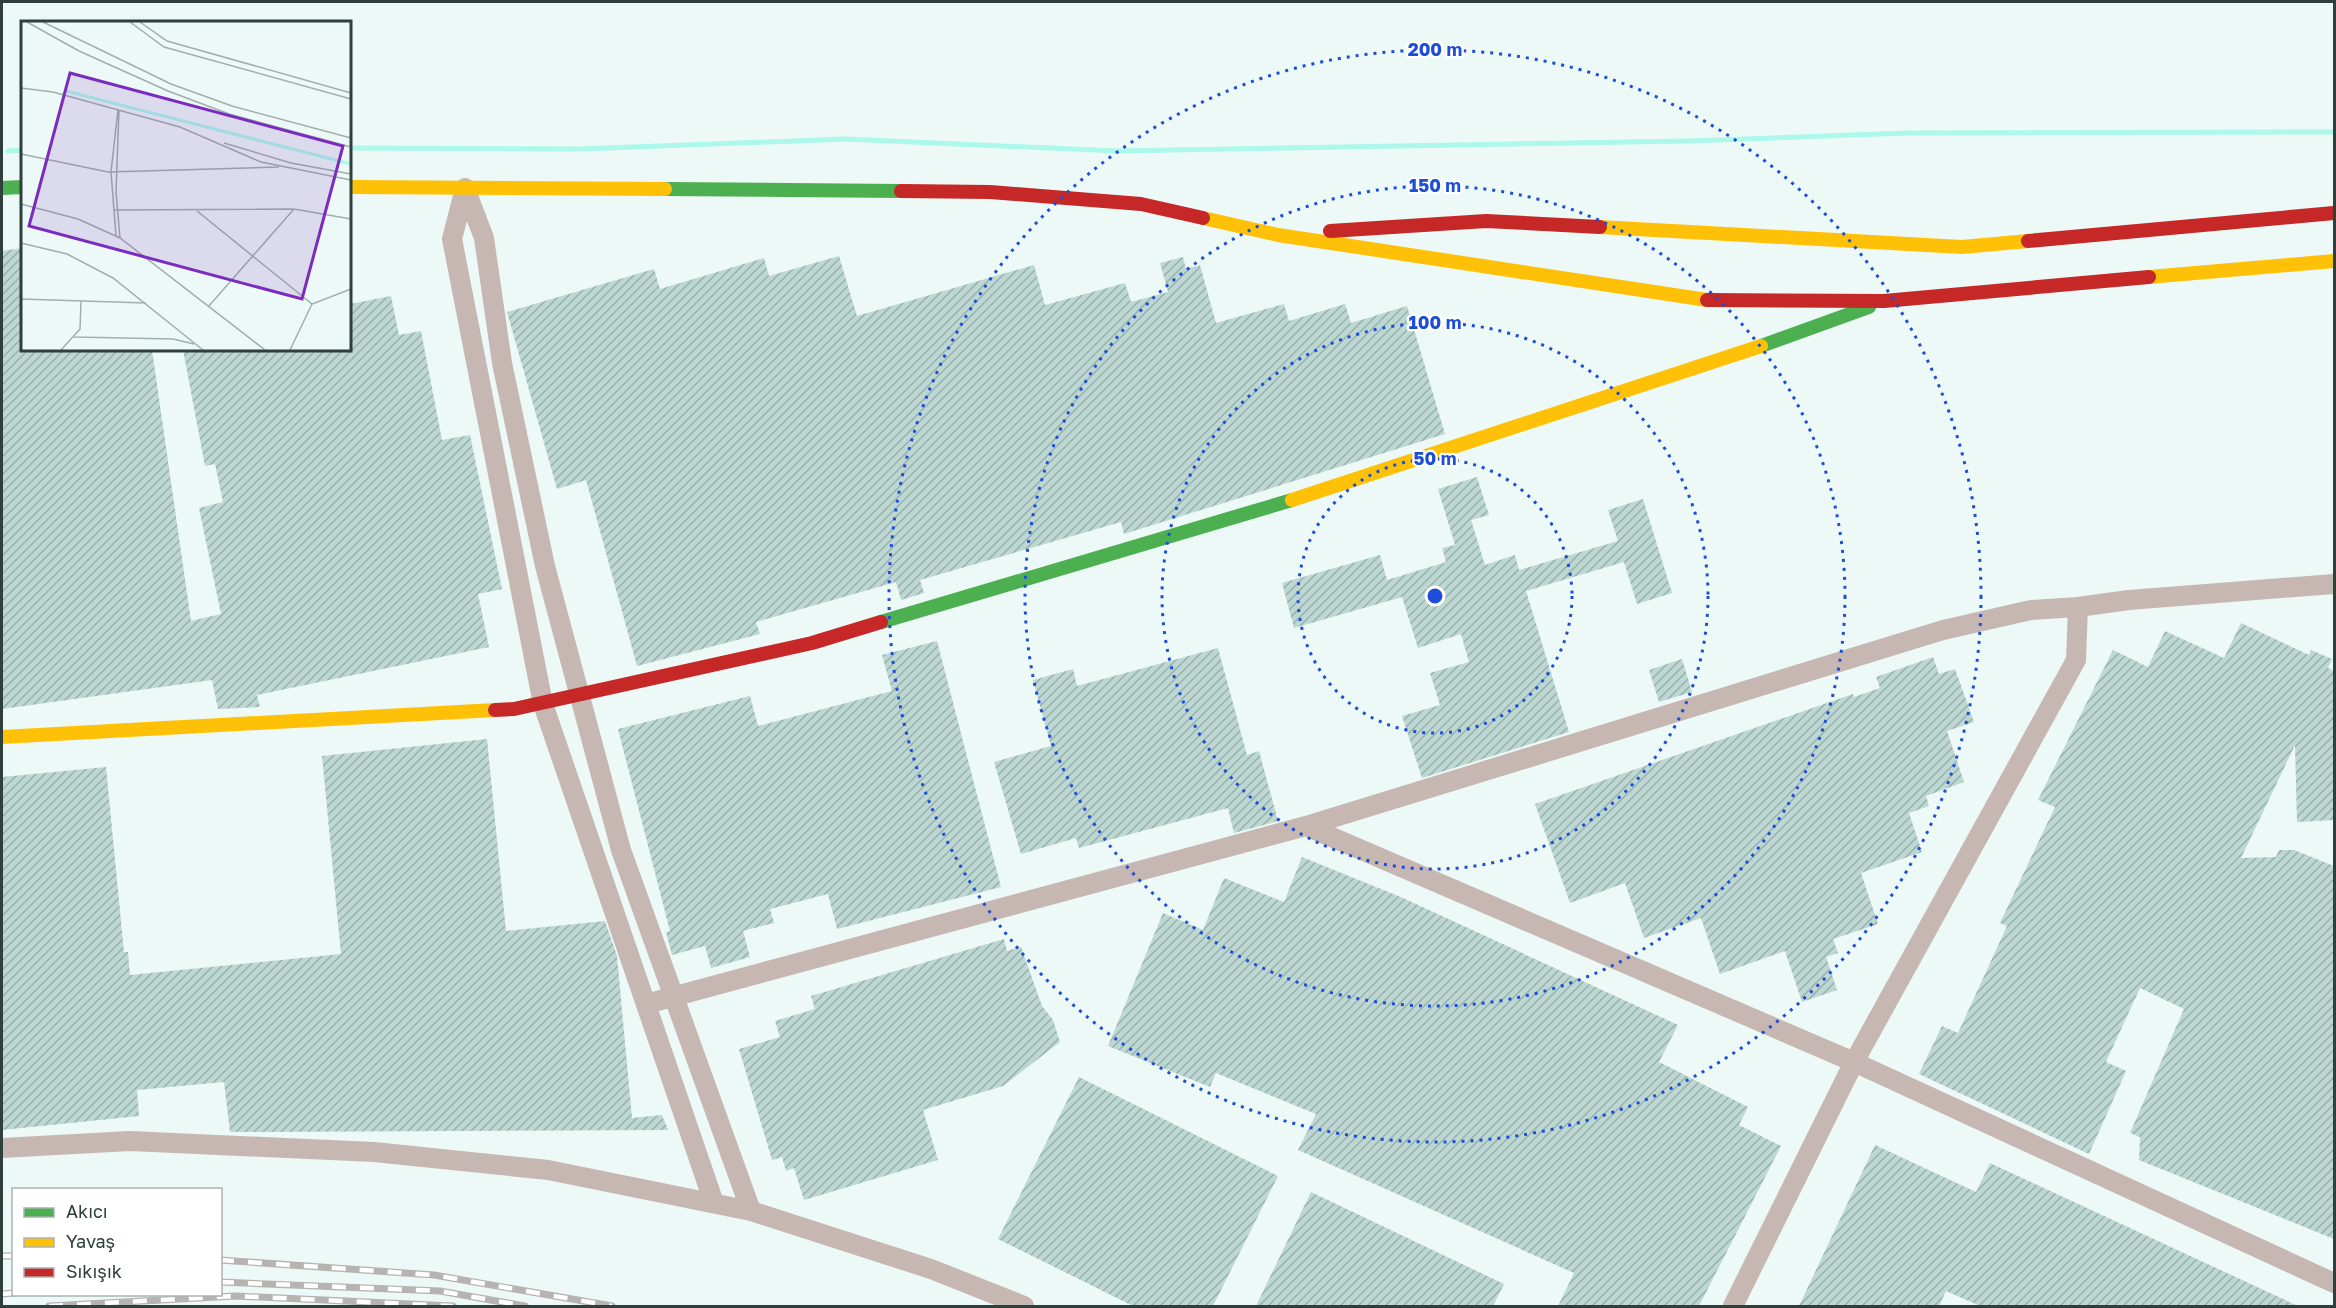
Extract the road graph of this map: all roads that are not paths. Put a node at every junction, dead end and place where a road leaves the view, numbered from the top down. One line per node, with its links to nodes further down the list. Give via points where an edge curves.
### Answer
1 (21, 187): 3 (main road)
2 (351, 187): 4 (main road)
3 (2, 188)
4 (465, 188): 6 (main road, via 990,192 1141,204); 11 (street, via 484,238 502,363 545,566); 12 (street, via 452,239)
5 (2334, 213): 6 (main road, via 1962,247 1486,221)
6 (1278, 235): 8 (main road, via 1713,301)
7 (2334, 261): 8 (main road)
8 (1884, 301): 11 (main road, via 1698,369 1269,508 812,643)
9 (2334, 584): 10 (street)
10 (2078, 607): 14 (street, via 2031,610 1943,630); 17 (street, via 2076,660)
11 (578, 696): 12 (main road); 15 (street, via 621,850)
12 (543, 704): 13 (main road, via 514,710); 16 (street)
13 (2, 736)
14 (1306, 826): 15 (street); 17 (street)
15 (672, 997): 16 (street); 20 (street)
16 (646, 1004): 19 (street)
17 (1854, 1062): 21 (street); 23 (street)
18 (2, 1148): 19 (street, via 130,1141 374,1152 548,1170)
19 (714, 1203): 20 (street)
20 (751, 1210): 22 (street, via 931,1269)
21 (2334, 1283)
22 (1024, 1306)
23 (1733, 1306)

